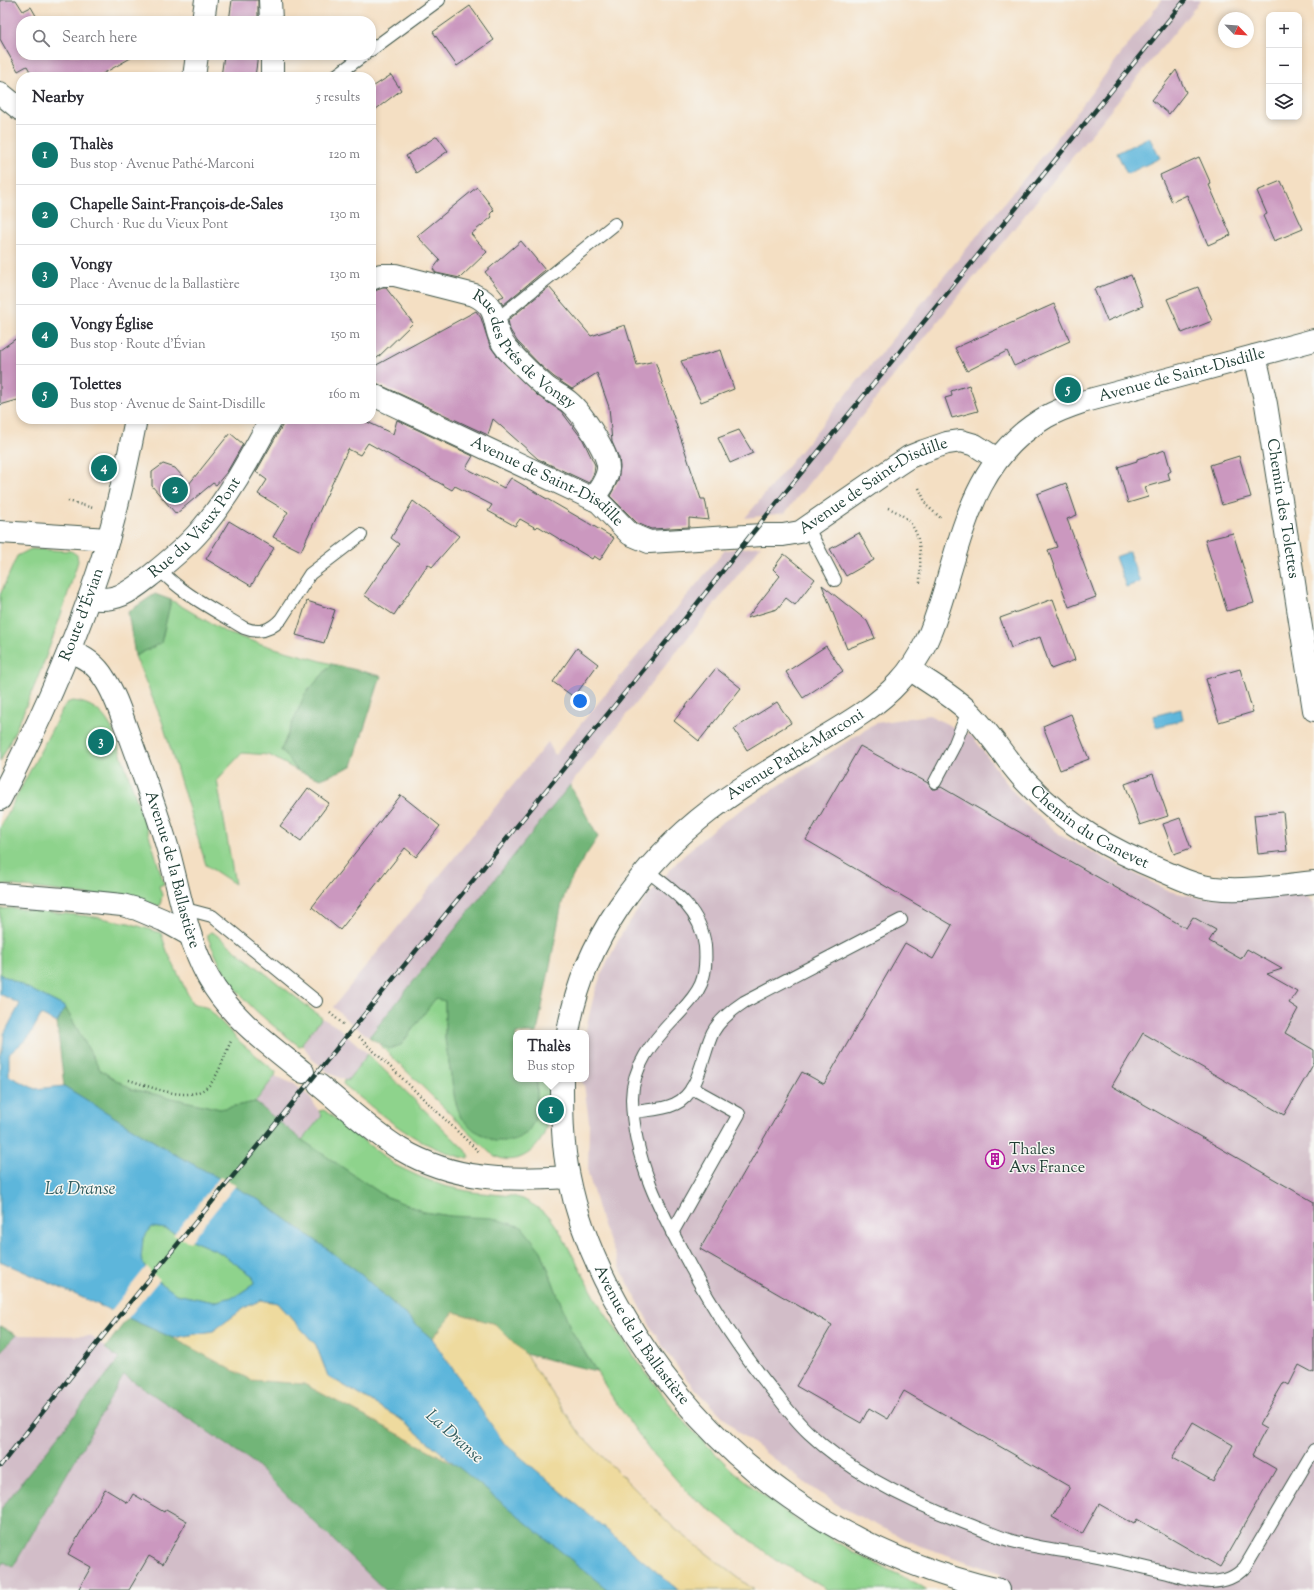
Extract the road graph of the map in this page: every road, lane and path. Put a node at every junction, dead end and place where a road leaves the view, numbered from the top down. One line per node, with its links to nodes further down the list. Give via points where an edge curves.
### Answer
1 (206, 0): 4 (street)
2 (270, 0): 5 (street)
3 (439, 0): 6 (lane)
4 (204, 16)
5 (271, 16)
6 (376, 46)
7 (196, 60): 10 (street)
8 (272, 60): 11 (street)
9 (357, 60): 12 (lane)
10 (195, 72)
11 (272, 72)
12 (341, 72)
13 (0, 92): 14 (street)
14 (16, 106)
15 (615, 224): 17 (lane)
16 (376, 277): 17 (street, Rue des Prés de Vongy, via 395,275 474,295 488,304 494,311)
17 (496, 320): 25 (street, Rue des Prés de Vongy, via 501,341 544,385 577,410 603,450 608,468 606,477)
18 (1314, 340): 19 (street, Avenue de Saint-Disdille)
19 (1255, 356): 23 (street, Avenue de Saint-Disdille, via 1106,394 1064,408 1048,415 1025,431); 38 (street, Chemin des Tolettes, via 1266,404)
20 (376, 396): 25 (street, Avenue de Saint-Disdille)
21 (135, 424): 31 (street, Route d'Évian)
22 (268, 424): 32 (street, Rue du Vieux Pont, via 212,518 184,548)
23 (997, 459): 28 (street, Avenue de Saint-Disdille, via 975,445 961,441 924,450 897,464); 37 (street, Avenue Pathé-Marconi, via 973,500 930,635)
24 (919, 488): 27 (path, via 927,506)
25 (593, 498): 28 (street, Avenue de Saint-Disdille, via 630,534 649,542 792,535)
26 (888, 508): 34 (path, via 904,516 915,530 920,548)
27 (942, 519)
28 (808, 528): 33 (lane)
29 (0, 532): 31 (street)
30 (361, 535): 32 (lane, via 310,574 281,619 268,630 260,632 244,628 169,580)
31 (108, 539): 35 (street, Route d'Évian)
32 (159, 569): 35 (street, Rue du Vieux Pont, via 122,596 101,600)
33 (836, 580)
34 (920, 583)
35 (89, 598): 36 (street, Route d'Évian)
36 (69, 650): 41 (street, Route d'Évian, via 43,711); 45 (street, Avenue de la Ballastière, via 86,659 97,669 113,695 162,832)
37 (910, 669): 39 (street, Chemin du Canevet); 42 (street, Avenue Pathé-Marconi, via 899,683 870,707 711,809)
38 (1314, 710)
39 (968, 711): 40 (lane, via 954,746); 43 (street, Chemin du Canevet, via 1028,784 1047,803 1084,832 1113,849 1201,886 1268,887)
40 (935, 782)
41 (0, 799)
42 (647, 871): 50 (street, Avenue Pathé-Marconi, via 614,914 595,948 580,982); 55 (lane, via 676,893 695,915 705,942 706,958 705,972 693,997 659,1035 638,1068 632,1097)
43 (1314, 882)
44 (0, 894): 47 (street, via 137,909)
45 (183, 912): 47 (street, Avenue de la Ballastière); 48 (lane, via 193,911 212,916)
46 (901, 920): 54 (lane, via 732,1010 713,1031)
47 (190, 935): 49 (street, Avenue de la Ballastière, via 208,977)
48 (316, 1001)
49 (240, 1020): 52 (path, via 215,1077 203,1091 196,1094 177,1094); 57 (street, Avenue de la Ballastière, via 399,1148 437,1167 478,1177)
50 (569, 1030)
51 (359, 1037): 57 (path, via 478,1150)
52 (129, 1080)
53 (562, 1082): 56 (street)
54 (692, 1088): 55 (lane, via 682,1101 675,1105); 58 (lane, via 739,1114)
55 (633, 1112): 58 (lane, via 635,1134 647,1179)
56 (568, 1177): 57 (street, Avenue de la Ballastière); 60 (street, Avenue de la Ballastière, via 591,1248 624,1316 665,1377 720,1439 770,1484 864,1543 933,1572)
57 (498, 1178)
58 (672, 1233): 59 (lane, via 740,1350 800,1424 812,1435 846,1464 917,1502 940,1514 1012,1541 1202,1581 1220,1582 1230,1579 1239,1575 1245,1567)
59 (1314, 1450)
60 (999, 1590)

